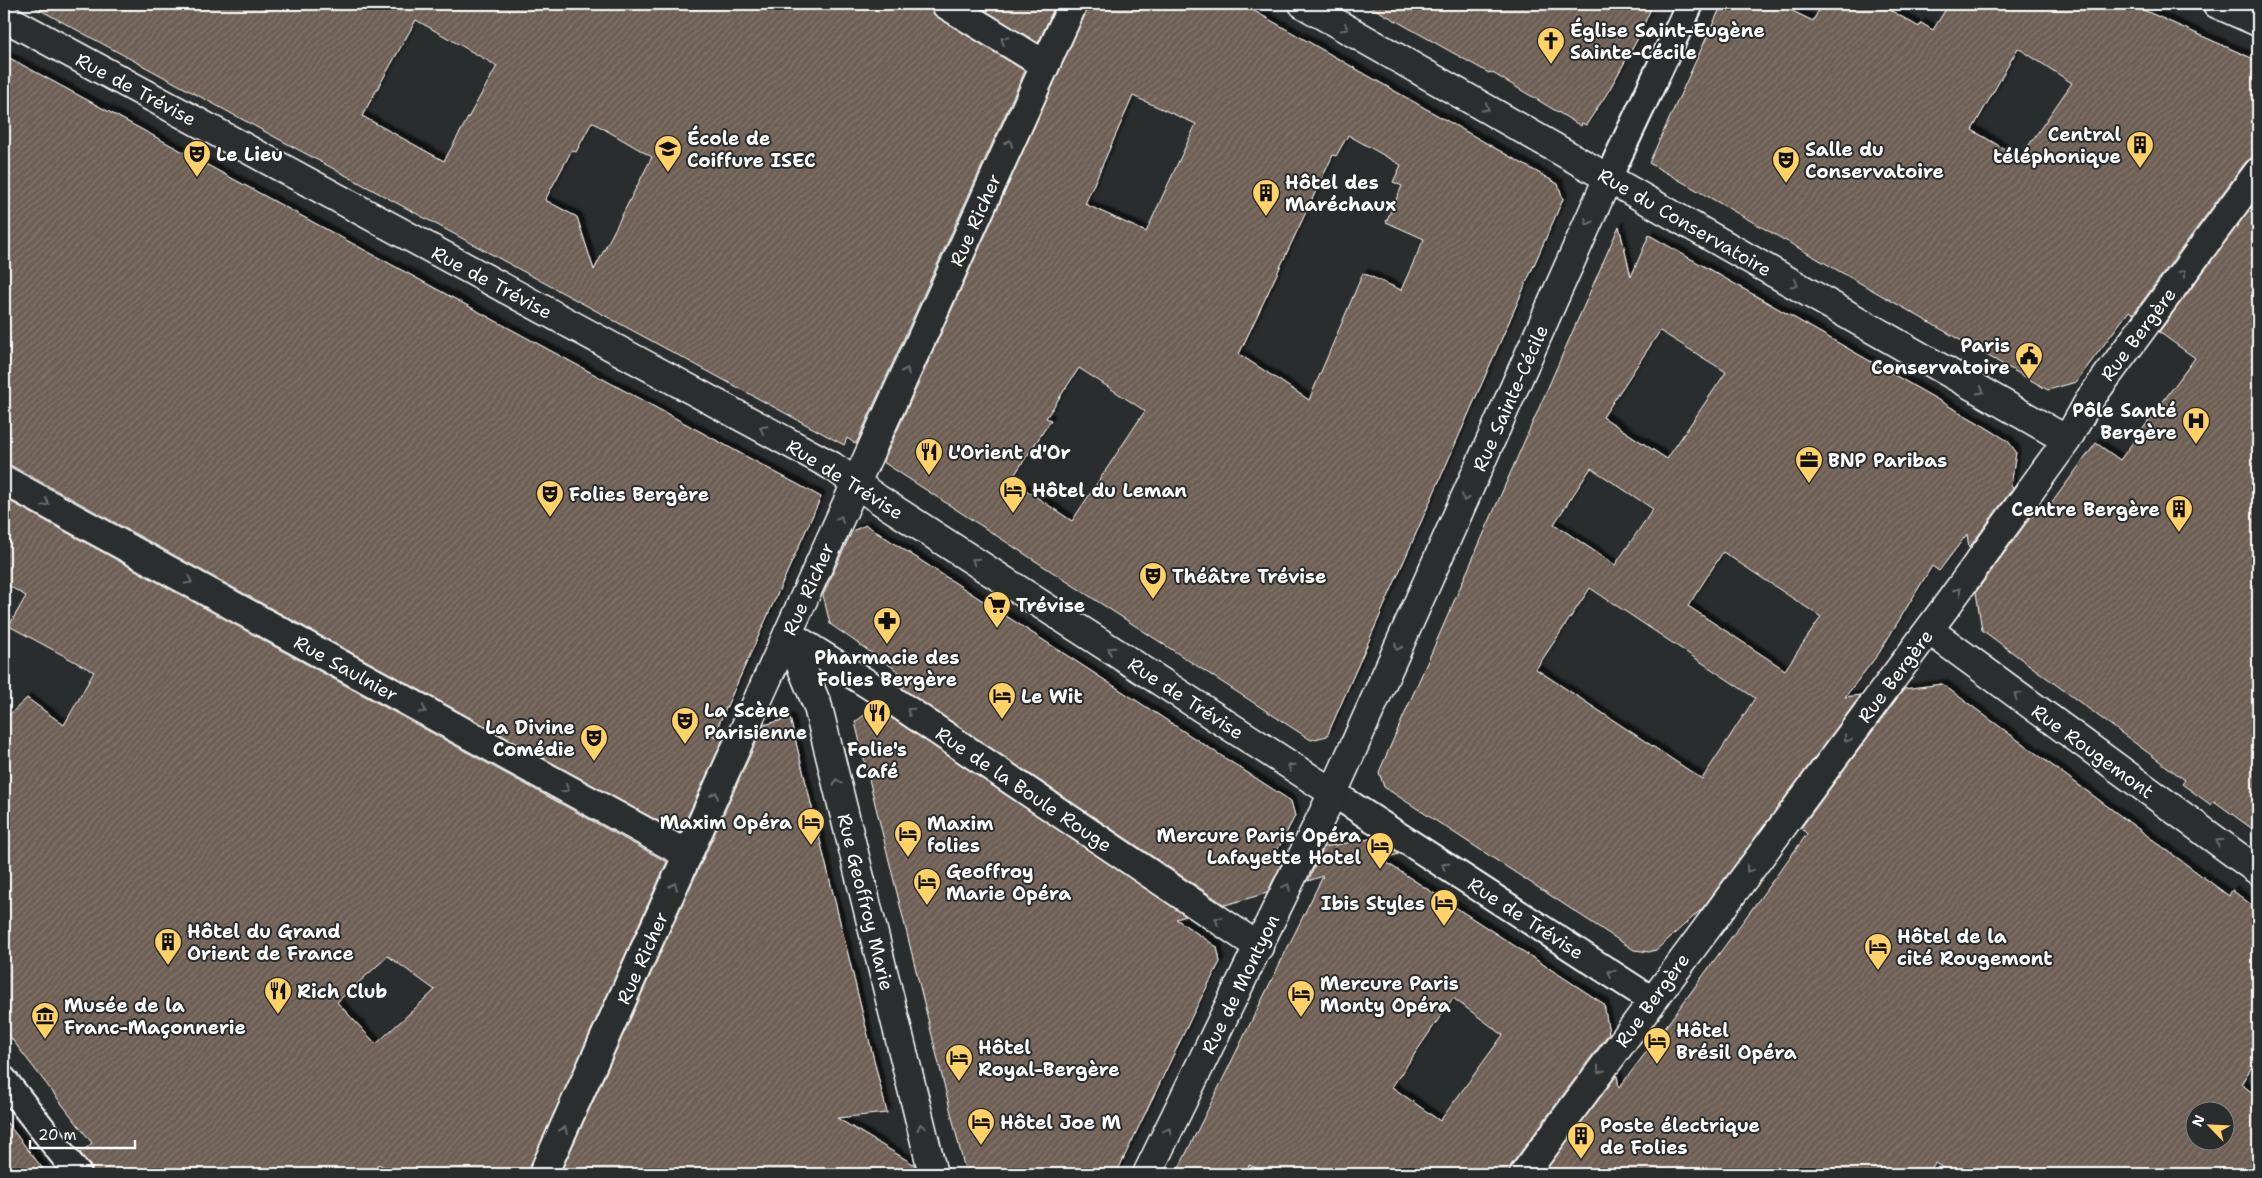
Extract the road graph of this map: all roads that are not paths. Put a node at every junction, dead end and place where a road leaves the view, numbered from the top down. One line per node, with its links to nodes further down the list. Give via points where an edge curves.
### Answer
1 (945, 4): 8 (street, one-way to 1)
2 (1073, 4): 8 (street, Rue Richer)
3 (1303, 4): 10 (street, Rue du Conservatoire, one-way to 10)
4 (1690, 4): 10 (street, Rue Sainte-Cécile)
5 (2218, 4): 7 (street)
6 (4, 17): 13 (street, Rue de Trévise, one-way to 6, via 815,457)
7 (2258, 22)
8 (1045, 65): 13 (street, Rue Richer, one-way to 8)
9 (2258, 172): 11 (street, Rue Bergère, one-way to 9, via 2090,399)
10 (1608, 178): 11 (street, Rue du Conservatoire, one-way to 11); 16 (street, Rue Sainte-Cécile, one-way to 16)
11 (2067, 440): 14 (street, Rue Bergère, one-way to 11)
12 (4, 480): 17 (street, Rue Saulnier, one-way to 17)
13 (856, 483): 15 (street, Rue Richer, one-way to 13); 16 (street, Rue de Trévise, one-way to 13)
14 (1929, 630): 18 (street, Rue Rougemont, one-way to 14); 20 (street, Rue Bergère, one-way to 20)
15 (788, 634): 17 (street, Rue Richer, one-way to 15); 19 (street, Rue de la Boule Rouge, one-way to 15, via 876,689); 24 (street, Rue Geoffroy Marie, one-way to 15, via 818,707)
16 (1332, 793): 19 (street, Rue de Montyon, one-way to 16); 20 (street, Rue de Trévise, one-way to 16)
17 (688, 855): 23 (street, Rue Richer, one-way to 17)
18 (2258, 871)
19 (1259, 947): 25 (street, Rue de Montyon, one-way to 19)
20 (1652, 1000): 26 (street, Rue Bergère, one-way to 26)
21 (4, 1080): 22 (street)
22 (78, 1174)
23 (544, 1174)
24 (933, 1174)
25 (1146, 1174)
26 (1524, 1174)

